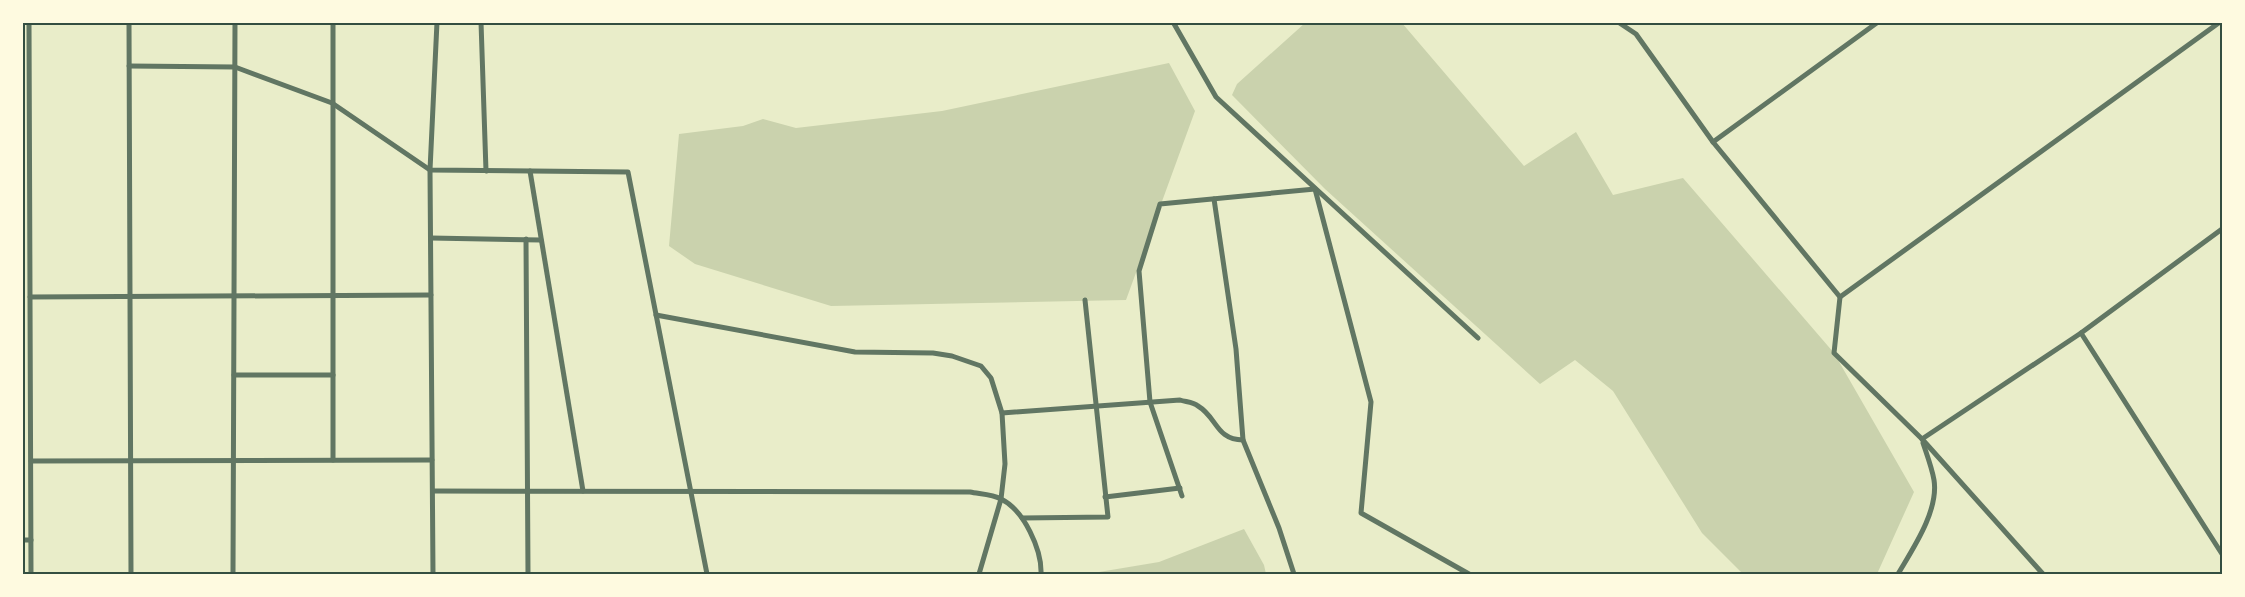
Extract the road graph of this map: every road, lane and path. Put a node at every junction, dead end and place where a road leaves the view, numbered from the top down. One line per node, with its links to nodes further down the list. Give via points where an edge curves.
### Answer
1 (29, 22): 27 (street)
2 (129, 22): 11 (street)
3 (235, 22): 12 (street)
4 (332, 22): 13 (street)
5 (437, 22): 15 (street)
6 (481, 22): 16 (street)
7 (1173, 22): 18 (street, via 1216,97)
8 (1618, 22): 14 (street, via 1636,34)
9 (1878, 22): 14 (street)
10 (2220, 22): 29 (street)
11 (129, 66): 12 (street); 28 (street)
12 (235, 67): 13 (street); 25 (street)
13 (332, 103): 15 (street); 26 (street)
14 (1713, 142): 29 (street)
15 (430, 170): 16 (street); 21 (street)
16 (486, 171): 17 (street)
17 (530, 171): 23 (street); 31 (street, via 628,172)
18 (1315, 190): 19 (street); 33 (street); 67 (street, via 1371,402 1361,513)
19 (1214, 199): 36 (street, via 1160,204 1139,271); 40 (street, via 1236,350)
20 (2222, 230): 32 (street)
21 (431, 238): 22 (street); 24 (street)
22 (526, 239): 23 (street); 48 (street)
23 (541, 240): 49 (street)
24 (431, 295): 26 (street); 44 (street)
25 (234, 296): 26 (street); 28 (street); 34 (street)
26 (332, 296): 35 (street)
27 (30, 297): 28 (street); 45 (street)
28 (130, 297): 41 (street)
29 (1840, 297): 39 (street, via 1834,353)
30 (1085, 300): 37 (street)
31 (656, 316): 38 (street, via 855,352 952,356 981,366 991,378); 50 (street)
32 (2082, 333): 39 (street); 57 (street)
33 (1478, 338)
34 (234, 375): 35 (street); 42 (street)
35 (333, 375): 43 (street)
36 (1150, 402): 37 (street); 40 (street, via 1191,402 1200,407 1224,435); 46 (street)
37 (1096, 406): 38 (street); 52 (street)
38 (1002, 413): 53 (street, via 1005,464)
39 (1922, 439): 68 (street, via 1935,482 1932,505 1916,544); 69 (street)
40 (1243, 440): 66 (street)
41 (130, 460): 42 (street); 45 (street); 59 (street)
42 (234, 460): 43 (street); 60 (street)
43 (333, 460): 44 (street)
44 (432, 460): 47 (street)
45 (31, 461): 56 (street)
46 (1180, 488): 51 (street); 52 (street)
47 (433, 491): 48 (street); 61 (street)
48 (528, 491): 49 (street); 62 (street)
49 (583, 491): 50 (street)
50 (691, 492): 53 (street, via 970,492); 63 (street)
51 (1182, 496)
52 (1105, 497): 54 (street, via 1108,516)
53 (1001, 499): 54 (street); 64 (street)
54 (1022, 518): 65 (street, via 1038,548)
55 (22, 540): 56 (street)
56 (31, 540): 58 (street)
57 (2222, 554)
58 (31, 574)
59 (131, 574)
60 (233, 574)
61 (434, 574)
62 (528, 574)
63 (708, 574)
64 (979, 574)
65 (1041, 574)
66 (1294, 574)
67 (1469, 574)
68 (1898, 574)
69 (2044, 574)

